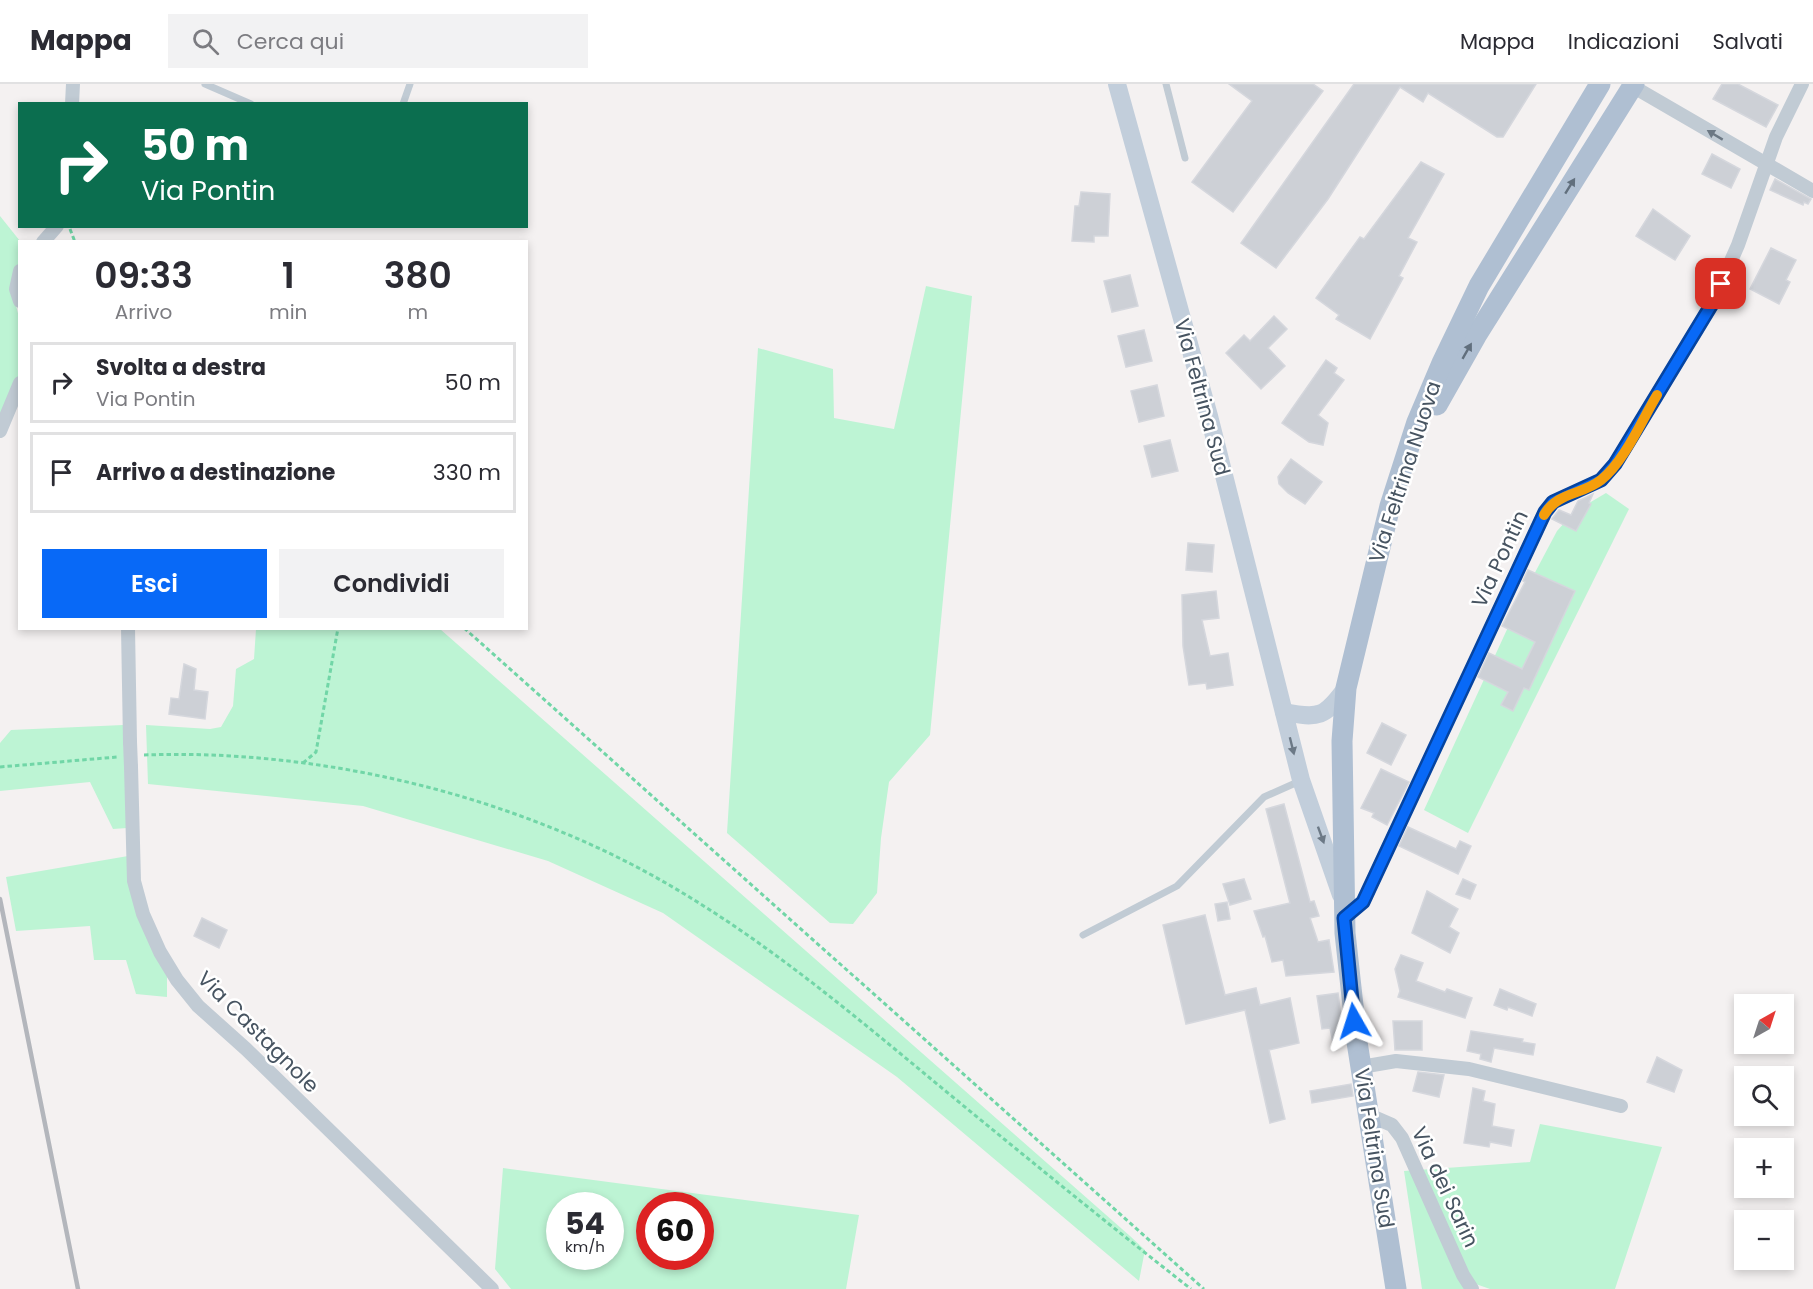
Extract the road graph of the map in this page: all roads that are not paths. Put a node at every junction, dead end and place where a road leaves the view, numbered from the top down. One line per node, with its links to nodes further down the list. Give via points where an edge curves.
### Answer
1 (73, 84): 9 (street)
2 (205, 84): 10 (lane)
3 (410, 84): 11 (lane)
4 (1117, 84): 24 (main road, Via Feltrina Sud, via 1209,416)
5 (1166, 84): 12 (lane)
6 (1600, 84): 21 (main road, Via Feltrina Nuova, via 1479,286 1417,422)
7 (1802, 84): 13 (street, Via Pontin)
8 (1633, 85): 13 (street, one-way to 8); 21 (main road, one-way to 8, via 1476,336)
9 (72, 102)
10 (246, 102)
11 (405, 102)
12 (1185, 158)
13 (1765, 165): 14 (street); 26 (street, Via Pontin, via 1738,245 1712,304 1615,464 1601,480 1553,502 1545,512 1363,902)
14 (1813, 191)
15 (55, 228): 16 (street)
16 (45, 240)
17 (18, 280): 18 (street)
18 (18, 295)
19 (18, 388): 20 (street)
20 (0, 431)
21 (1393, 497): 23 (main road, Via Feltrina Nuova)
22 (128, 630): 31 (street, Via Castagnole, via 134,881 160,952 198,1006)
23 (1346, 688): 24 (main road, via 1324,714 1314,717); 26 (main road, Via Feltrina Nuova, via 1342,741)
24 (1284, 712): 25 (main road, Via Feltrina Sud, one-way to 25)
25 (1301, 780): 26 (main road, Via Feltrina Sud, one-way to 26); 27 (lane, via 1264,797 1177,886)
26 (1343, 909): 28 (main road, Via Feltrina Sud)
27 (1083, 935)
28 (1361, 1067): 29 (street, via 1396,1061 1469,1069); 30 (main road, Via Feltrina Sud)
29 (1621, 1106)
30 (1369, 1115): 32 (main road, Via Feltrina Sud); 33 (street, Via dei Sarin, via 1392,1125 1402,1138 1462,1275)
31 (492, 1289)
32 (1396, 1289)
33 (1472, 1289)

